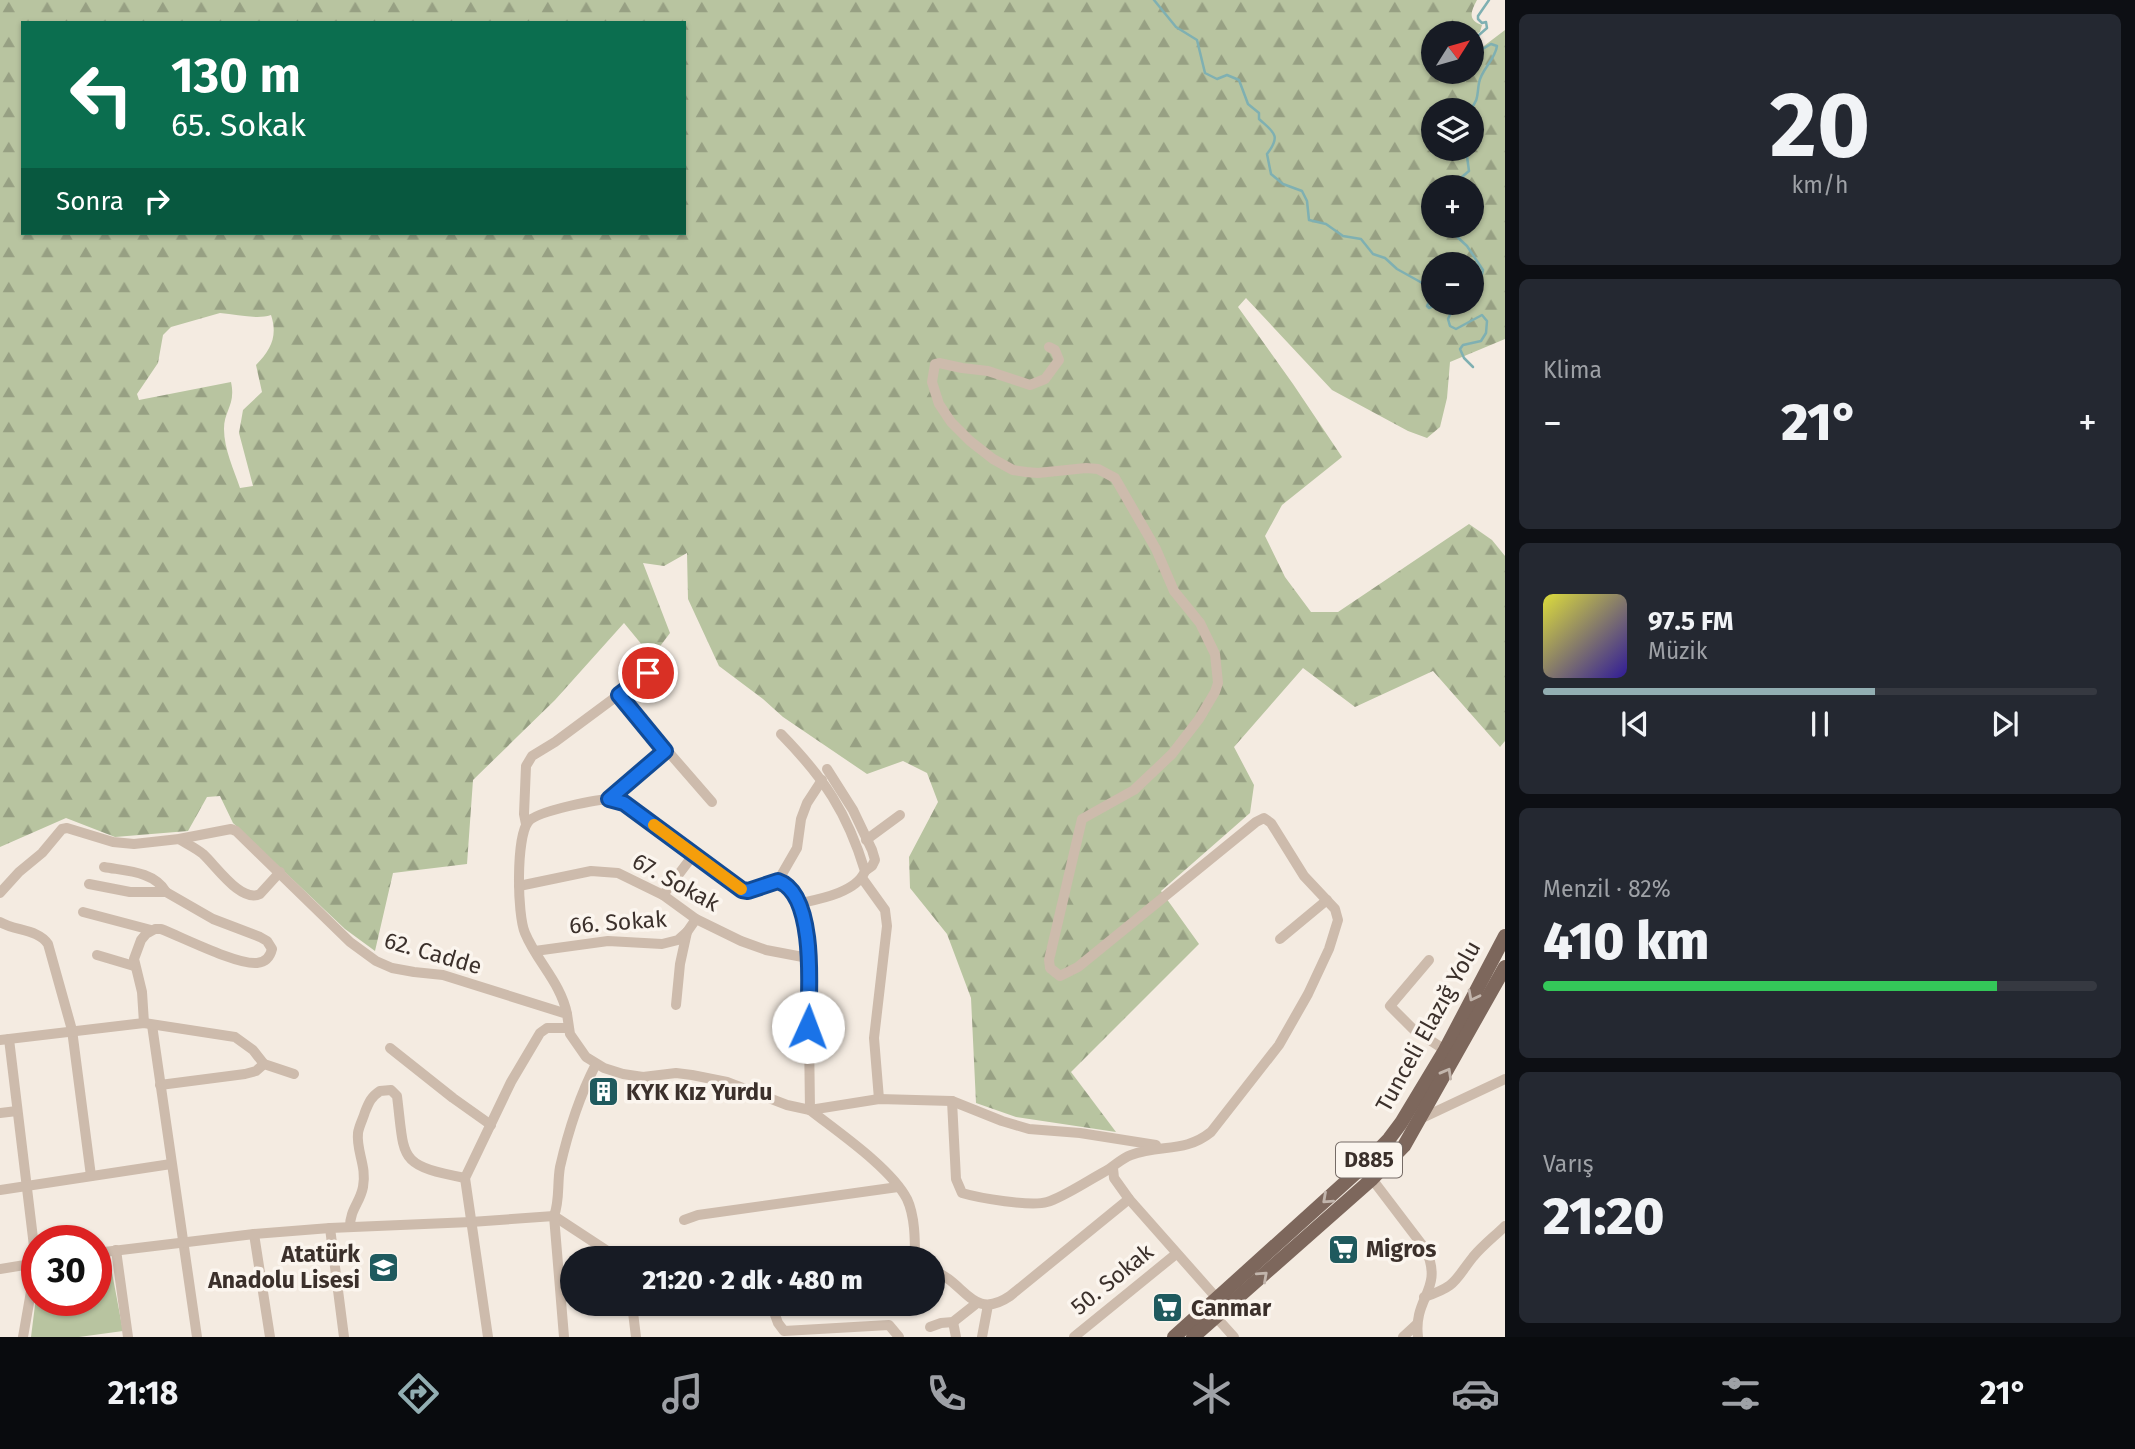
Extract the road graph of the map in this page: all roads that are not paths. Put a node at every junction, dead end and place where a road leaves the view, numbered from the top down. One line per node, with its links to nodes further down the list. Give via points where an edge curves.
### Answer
1 (1049, 346): 26 (street, via 1059,360 1045,379 1030,385 988,371 935,364 932,382 939,404 970,441 1013,470 1038,474 1086,468 1115,478 1174,591 1210,641 1218,683 1199,719 1157,771 1121,799 1082,819 1050,968 1060,976 1078,967 1261,819 1271,823 1304,876)
2 (648, 673): 3 (street)
3 (619, 695): 5 (street); 11 (street, via 532,756 526,766)
4 (781, 734): 7 (street)
5 (665, 751): 8 (street); 9 (street)
6 (827, 769): 13 (street)
7 (822, 780): 18 (street, via 848,822); 20 (street, via 807,803 797,848)
8 (609, 799): 11 (street, via 538,814); 14 (street, via 624,803)
9 (712, 802)
10 (900, 815): 13 (street)
11 (526, 824): 22 (street)
12 (179, 839): 16 (street, 62. Cadde, via 126,844 62,829); 17 (street, 62. Cadde, via 231,828); 17 (street, via 203,854 246,895 260,894)
13 (866, 840): 18 (street, via 875,860)
14 (694, 853): 20 (street, via 742,890); 25 (street)
15 (104, 867): 23 (street, via 150,876)
16 (19, 872): 19 (street); 24 (street, 62. Cadde)
17 (280, 872): 42 (street, 62. Cadde, via 350,942 376,961 443,975)
18 (864, 875): 27 (street, via 823,899); 54 (street, via 886,910 874,1038)
19 (0, 878)
20 (778, 881): 27 (street, via 791,887)
21 (89, 884): 23 (street, via 130,892)
22 (519, 886): 25 (street, 67. Sokak, via 612,871); 35 (street, via 521,916)
23 (166, 892): 31 (street, via 213,919 267,941 272,953 261,962 248,962 161,929)
24 (0, 893)
25 (663, 895): 29 (street, 67. Sokak)
26 (1327, 900): 34 (street); 61 (street, via 1338,920 1329,949 1279,1045 1211,1132 1187,1146)
27 (801, 903): 37 (street)
28 (83, 912): 31 (street)
29 (696, 919): 32 (street, 66. Sokak); 37 (street, 67. Sokak, via 766,950)
30 (0, 922): 45 (street, via 48,944)
31 (150, 930): 39 (street, via 141,940)
32 (687, 932): 35 (street, 66. Sokak, via 662,944 608,942); 41 (street)
33 (1505, 936): 48 (main road, Tunceli Elazığ Yolu / D885, one-way to 48)
34 (1280, 939)
35 (535, 950): 42 (street, via 558,985)
36 (97, 955): 39 (street)
37 (808, 958): 56 (street)
38 (1429, 960): 48 (street, via 1390,1006 1413,1029)
39 (134, 965): 43 (street)
40 (1505, 967): 59 (main road, Tunceli Elazığ Yolu / D885, one-way to 40)
41 (676, 1004)
42 (567, 1014): 44 (street)
43 (148, 1024): 45 (street); 49 (street, via 235,1037); 53 (street)
44 (568, 1028): 50 (street, via 579,1048); 60 (street, via 547,1028 540,1034)
45 (72, 1030): 46 (street); 64 (street)
46 (4, 1040): 57 (street)
47 (390, 1048): 60 (street)
48 (1445, 1050): 90 (main road, Tunceli Elazığ Yolu / D885, one-way to 90, via 1401,1123 1372,1158)
49 (264, 1064): 51 (street); 53 (street, via 245,1074)
50 (596, 1064): 56 (street, via 642,1077 676,1073 727,1082); 71 (street, via 582,1092 559,1170)
51 (294, 1073)
52 (1505, 1080): 59 (street)
53 (160, 1085): 62 (street)
54 (879, 1099): 55 (street); 56 (street)
55 (952, 1101): 61 (street, via 1029,1129); 63 (street, via 956,1179 962,1193 1046,1203)
56 (810, 1110): 68 (street)
57 (17, 1111): 58 (street); 67 (street)
58 (0, 1113)
59 (1420, 1119): 66 (main road, Tunceli Elazığ Yolu / D885, via 1404,1146)
60 (491, 1125): 65 (street)
61 (1165, 1147): 63 (street, via 1129,1156)
62 (171, 1164): 64 (street); 79 (street)
63 (1113, 1168): 70 (street, via 1114,1178)
64 (90, 1176): 67 (street)
65 (465, 1178): 73 (street); 76 (street, via 433,1172 408,1158 397,1096 391,1090 380,1091 369,1103 359,1129 364,1181 350,1213)
66 (1372, 1179): 88 (street, via 1430,1259 1433,1277); 90 (main road, Tunceli Elazığ Yolu / D885, one-way to 66)
67 (25, 1186): 69 (street); 74 (street)
68 (898, 1187): 72 (street); 81 (street, via 912,1214)
69 (0, 1191)
70 (1129, 1199): 84 (street); 89 (street, via 1010,1296)
71 (554, 1216): 73 (street); 80 (street); 103 (street)
72 (684, 1220)
73 (471, 1222): 76 (street); 102 (street)
74 (31, 1225)
75 (1505, 1226): 88 (street, via 1446,1290)
76 (350, 1227): 77 (street)
77 (330, 1228): 78 (street); 101 (street)
78 (254, 1234): 79 (street); 100 (street)
79 (183, 1243): 82 (street); 99 (street)
80 (600, 1246)
81 (914, 1246)
82 (116, 1250): 83 (street); 97 (street)
83 (112, 1251)
84 (1176, 1254): 90 (street); 108 (street, 50. Sokak)
85 (21, 1266): 86 (street)
86 (0, 1269)
87 (945, 1278): 89 (street)
88 (1424, 1297): 96 (street)
89 (983, 1304): 94 (street); 107 (street)
90 (1220, 1308): 109 (main road, Tunceli Elazığ Yolu / D885); 110 (main road, Tunceli Elazığ Yolu / D885); 111 (street)
91 (27, 1316): 98 (street)
92 (633, 1316): 104 (street)
93 (775, 1316): 105 (street, via 784,1331 889,1325)
94 (953, 1322): 95 (street); 106 (street)
95 (930, 1327)
96 (1417, 1331): 112 (street)
97 (124, 1336)
98 (23, 1337)
99 (197, 1337)
100 (270, 1337)
101 (344, 1337)
102 (488, 1337)
103 (564, 1337)
104 (636, 1337)
105 (899, 1337)
106 (956, 1337)
107 (982, 1337)
108 (1074, 1337)
109 (1174, 1337)
110 (1193, 1337)
111 (1234, 1337)
112 (1403, 1337)

